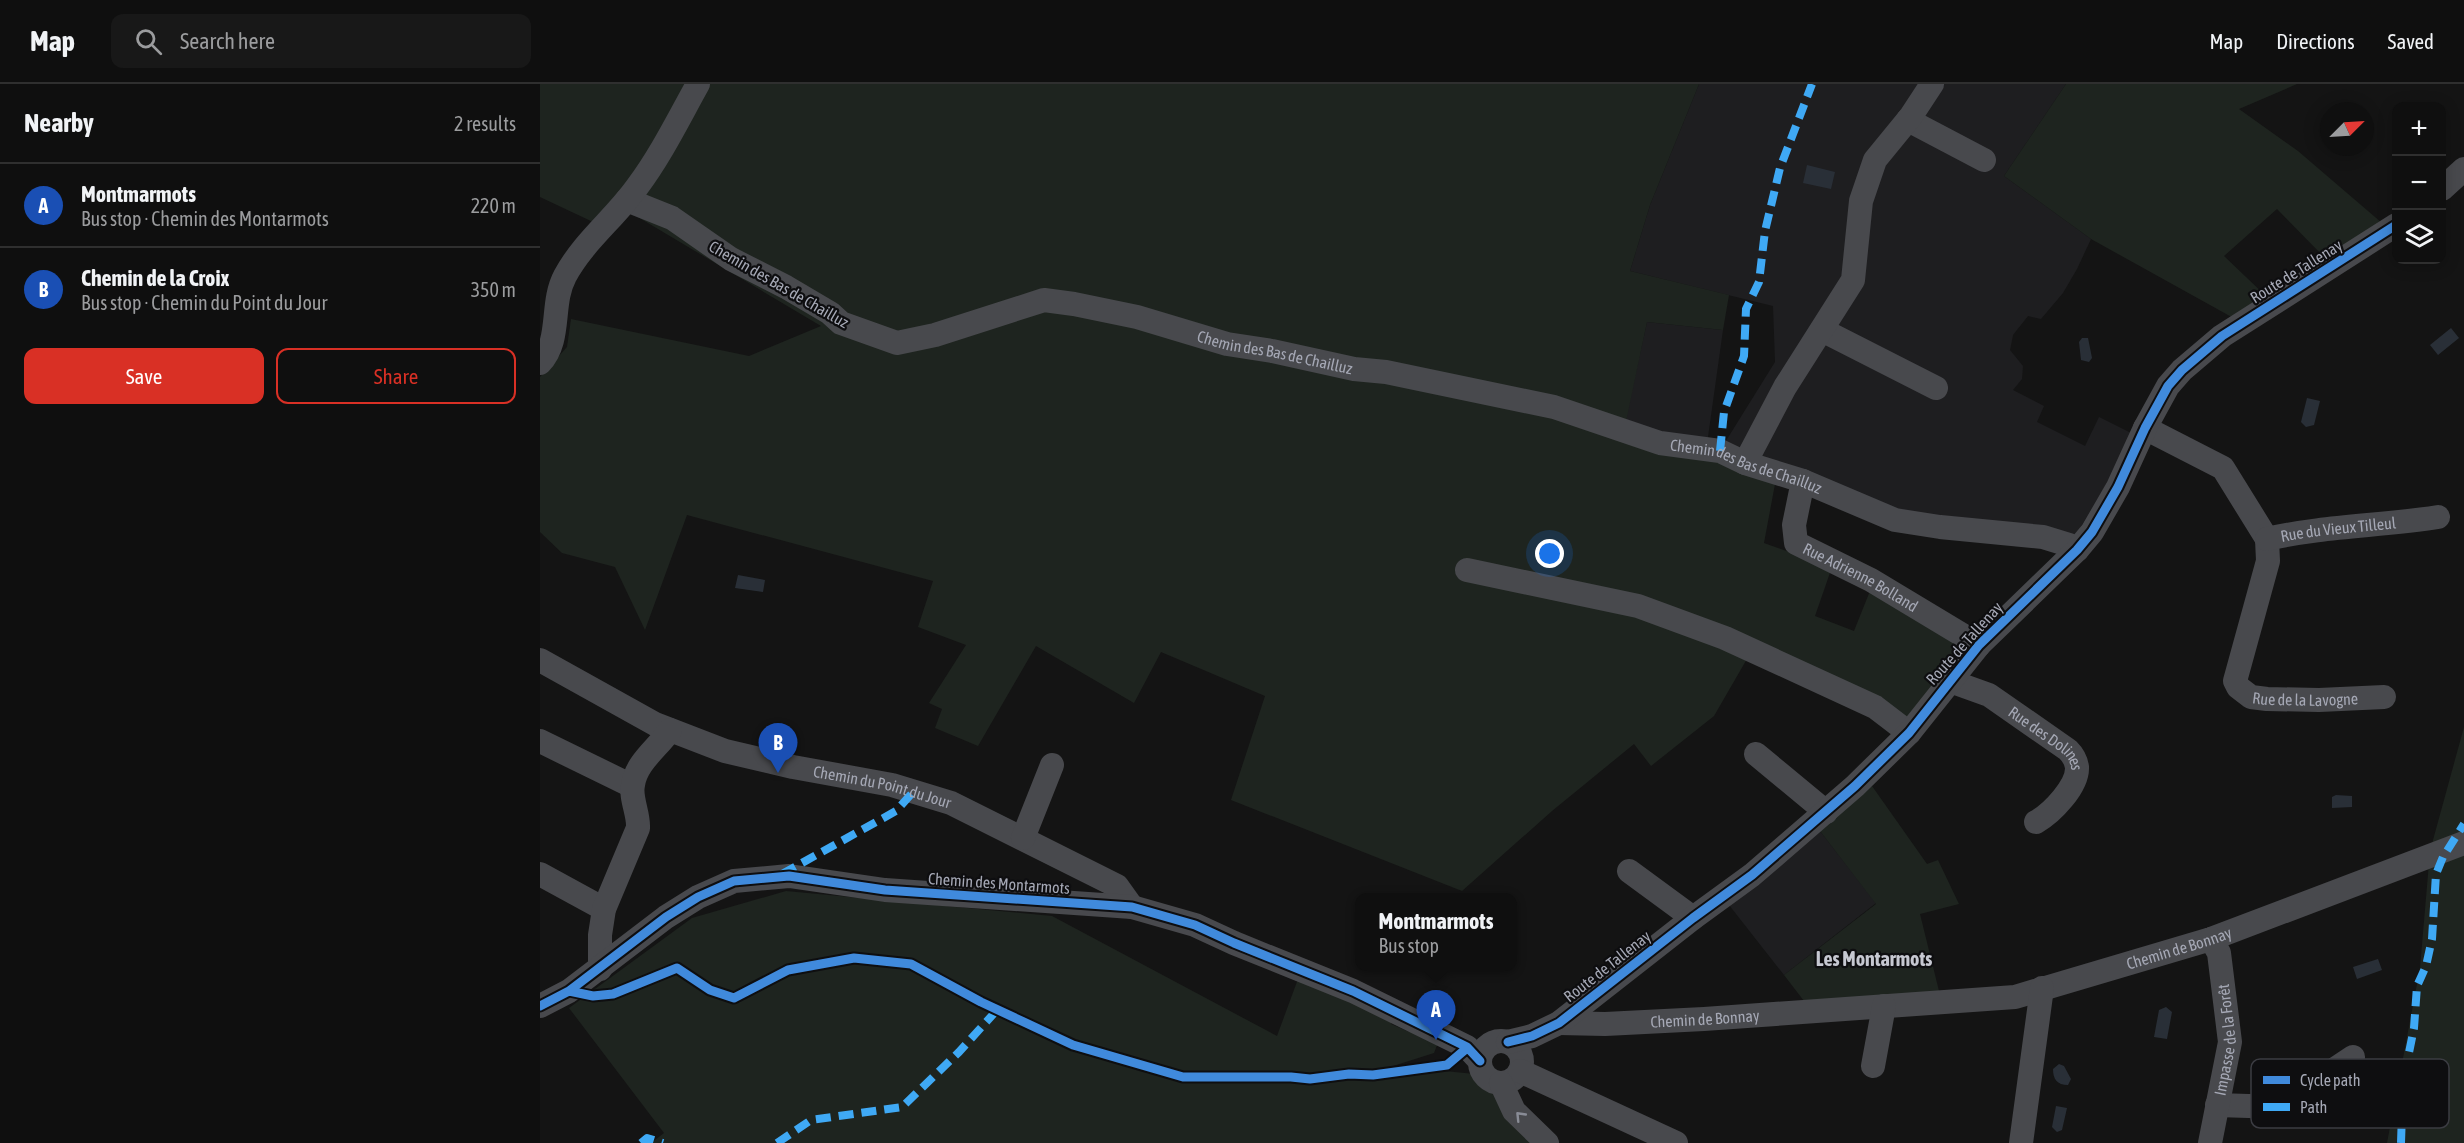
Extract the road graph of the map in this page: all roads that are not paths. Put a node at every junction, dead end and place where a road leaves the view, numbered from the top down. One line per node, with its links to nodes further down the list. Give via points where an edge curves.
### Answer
1 (698, 84): 7 (street)
2 (1932, 84): 3 (street)
3 (1908, 120): 4 (street); 9 (street, via 1875,160 1867,179 1853,280)
4 (1984, 160)
5 (2464, 169): 6 (street)
6 (2446, 185)
7 (627, 200): 10 (street, via 565,276 558,293 553,339); 13 (street, Chemin des Bas de Chailluz, via 672,218 731,259 786,287 841,323 897,342 934,335 1044,300 1137,317 1227,344 1554,407 1660,443 1720,451)
8 (2392, 228): 12 (street, Route de Tallenay, via 2222,336 2168,386)
9 (1822, 330): 11 (street); 13 (street, via 1785,387)
10 (540, 363)
11 (1936, 388)
12 (2145, 428): 16 (street, Rue du Vieux Tilleul, via 2223,468); 17 (street, Route de Tallenay, via 2113,496)
13 (1745, 463): 14 (street, Chemin des Bas de Chailluz)
14 (1803, 481): 17 (street, Chemin des Bas de Chailluz, via 1895,520 2043,537); 19 (street, Rue Adrienne Bolland, via 1794,525 1796,543 1871,580)
15 (2438, 517): 16 (street, Rue du Vieux Tilleul)
16 (2267, 539): 22 (street, Rue de la Lavogne, via 2268,561 2235,681 2238,687 2251,697 2267,699)
17 (2078, 550): 19 (street, Route de Tallenay)
18 (1467, 570): 24 (street, via 1638,606 1725,638 1875,707)
19 (1979, 645): 21 (street, Route de Tallenay)
20 (540, 660): 23 (street, Chemin du Point du Jour)
21 (1950, 681): 24 (street, Route de Tallenay); 30 (street, Rue des Dolines, via 1989,695 2075,758 2075,778 2056,808)
22 (2384, 697)
23 (670, 730): 28 (street, via 640,764); 31 (street, Chemin du Point du Jour, via 725,751 892,785 951,803)
24 (1909, 733): 29 (street, Route de Tallenay)
25 (540, 741): 28 (street)
26 (1756, 754): 29 (street)
27 (1052, 765): 31 (street)
28 (632, 786): 36 (street, via 638,828)
29 (1826, 812): 37 (street, Route de Tallenay, via 1752,875)
30 (2037, 822)
31 (1023, 838): 35 (street, Chemin du Point du Jour, via 1117,886)
32 (2455, 847): 38 (street, Chemin de Bonnay)
33 (1629, 871): 37 (street)
34 (540, 874): 36 (street)
35 (1132, 907): 39 (street, Chemin des Montarmots, via 885,890 789,876 751,879 698,897); 44 (street, Chemin des Montarmots, via 1195,925)
36 (604, 909): 39 (street)
37 (1693, 918): 43 (street, Route de Tallenay)
38 (2211, 939): 40 (street, Chemin de Bonnay); 48 (street, Impasse de la Forêt, via 2219,953 2230,1042)
39 (600, 969): 41 (street, Chemin des Montarmots, via 569,991)
40 (2042, 988): 42 (street, Chemin de Bonnay, via 2015,997); 52 (street)
41 (541, 1003)
42 (1884, 1006): 43 (street, Chemin de Bonnay, via 1605,1024); 47 (street)
43 (1559, 1023): 44 (street, Route de Tallenay)
44 (1501, 1055): 50 (street, one-way to 44, via 1514,1111); 51 (street, Chemin des Montarmots)
45 (2353, 1057): 46 (street, Impasse de la Forêt)
46 (2350, 1059)
47 (1873, 1066)
48 (2217, 1105): 49 (street, Impasse de la Forêt); 53 (street, Impasse de la Forêt)
49 (2251, 1106)
50 (1547, 1143)
51 (1676, 1143)
52 (2021, 1143)
53 (2210, 1143)

